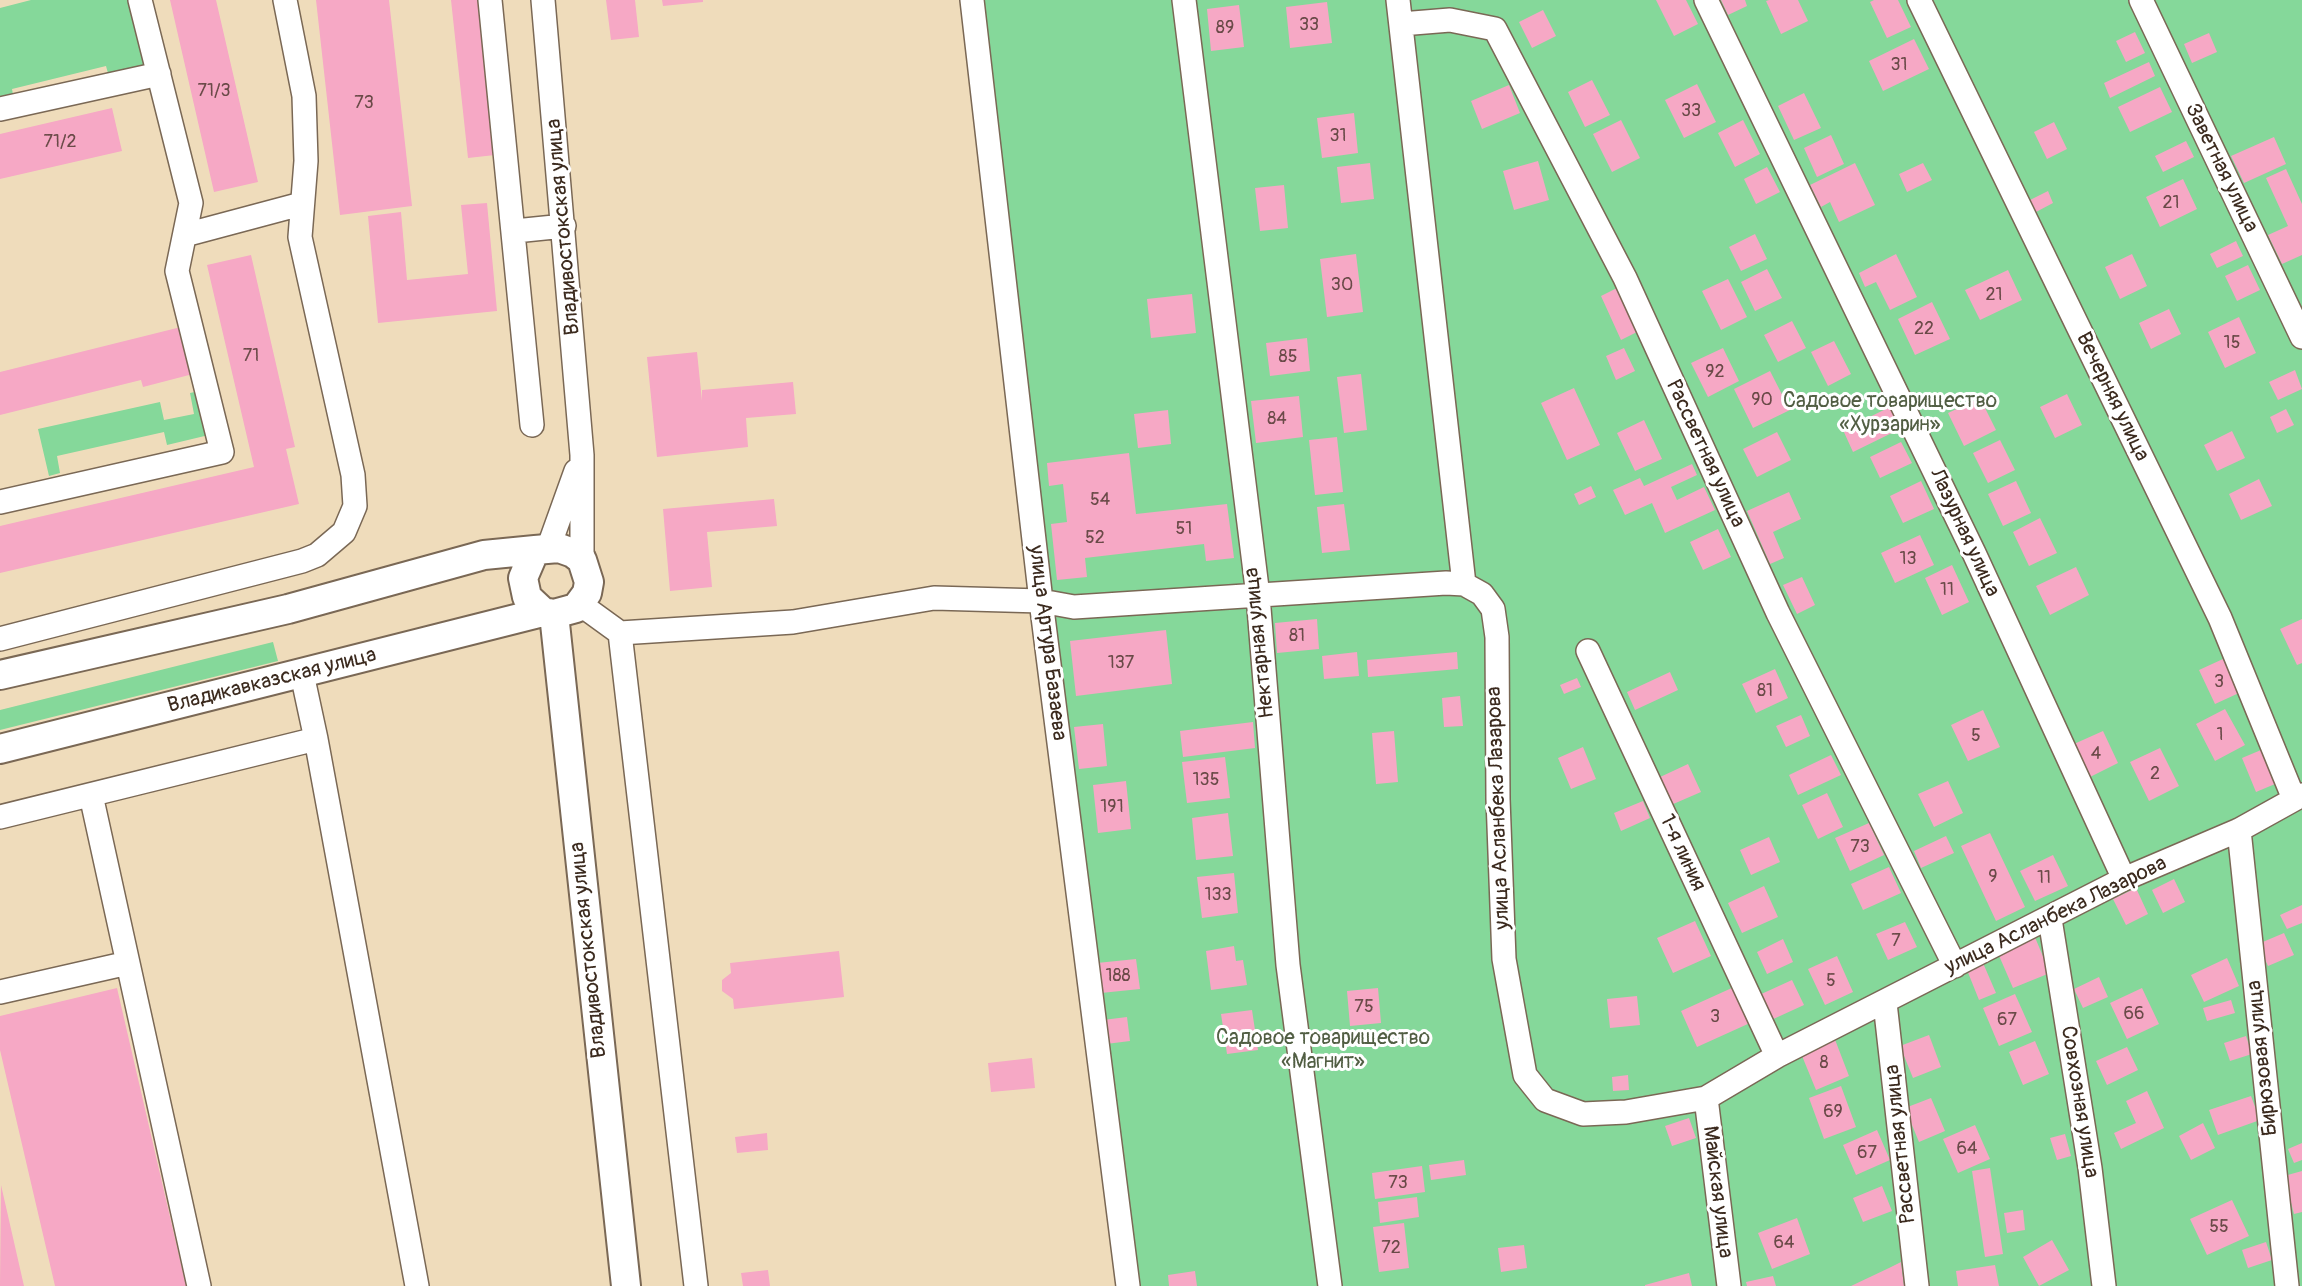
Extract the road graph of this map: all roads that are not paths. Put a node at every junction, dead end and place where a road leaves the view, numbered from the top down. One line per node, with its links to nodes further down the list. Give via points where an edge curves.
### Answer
1 (140, 0): 12 (street)
2 (285, 0): 14 (street, via 304,96 306,161)
3 (491, 0): 16 (street)
4 (542, 0): 15 (street, Владивостокская улица)
5 (972, 0): 26 (street, улица Артура Базаева)
6 (1184, 0): 25 (street, Нектарная улица)
7 (1398, 0): 11 (street)
8 (1706, 0): 40 (street, Лазурная улица, via 1974,553)
9 (1919, 0): 37 (street, Вечерняя улица, via 2220,618)
10 (2141, 0): 18 (street, Заветная улица)
11 (1401, 24): 24 (street); 43 (street, Рассветная улица, via 1450,20 1495,29 1625,278 1778,613)
12 (159, 74): 13 (street); 17 (street, via 191,203)
13 (0, 109)
14 (301, 204): 17 (street); 30 (street, via 300,237 353,475 355,506 344,533 302,561)
15 (564, 226): 16 (street); 20 (street, Владивостокская улица)
16 (515, 231): 19 (street)
17 (185, 235): 21 (street, via 177,271 222,452)
18 (2302, 337)
19 (532, 425)
20 (582, 455): 22 (street, Владивостокская улица); 23 (street, Владивостокская улица)
21 (0, 502)
22 (541, 550): 23 (main road, via 559,548); 28 (main road, Владивостокская улица, via 525,571 523,585 527,597); 33 (main road, via 484,555 288,608)
23 (582, 561): 27 (main road, Владивостокская улица, via 589,582)
24 (1464, 584): 25 (street); 47 (street, улица Асланбека Лазарова, via 1482,594 1493,610 1497,637 1497,799 1504,959 1525,1075 1545,1100 1583,1114 1626,1112)
25 (1258, 596): 26 (street, via 1074,607); 53 (street, Нектарная улица, via 1288,965)
26 (1041, 601): 29 (street, via 934,598 793,622); 52 (street, улица Артура Базаева)
27 (580, 604): 28 (main road, via 565,613); 29 (street)
28 (548, 613): 32 (main road, Владикавказская улица); 50 (main road, Владивостокская улица)
29 (620, 633): 51 (street)
30 (0, 639)
31 (1588, 651): 46 (street, 1-я линия)
32 (302, 674): 34 (street); 35 (main road, Владикавказская улица)
33 (0, 675)
34 (316, 740): 36 (street); 49 (street)
35 (0, 749)
36 (91, 794): 38 (street); 42 (street)
37 (2298, 797): 39 (street, улица Асланбека Лазарова)
38 (0, 817)
39 (2239, 830): 40 (street, улица Асланбека Лазарова); 57 (street, Бирюзовая улица)
40 (2124, 879): 41 (street, улица Асланбека Лазарова)
41 (2050, 919): 43 (street, улица Асланбека Лазарова); 56 (street, Совхозная улица)
42 (128, 963): 44 (street); 48 (street)
43 (1955, 966): 45 (street, улица Асланбека Лазарова)
44 (0, 992)
45 (1885, 1003): 46 (street, улица Асланбека Лазарова); 55 (street, Рассветная улица)
46 (1777, 1056): 47 (street, улица Асланбека Лазарова)
47 (1706, 1098): 54 (street, Майская улица)
48 (199, 1286)
49 (417, 1286)
50 (626, 1286)
51 (696, 1286)
52 (1128, 1286)
53 (1330, 1286)
54 (1729, 1286)
55 (1917, 1286)
56 (2104, 1286)
57 (2287, 1286)

